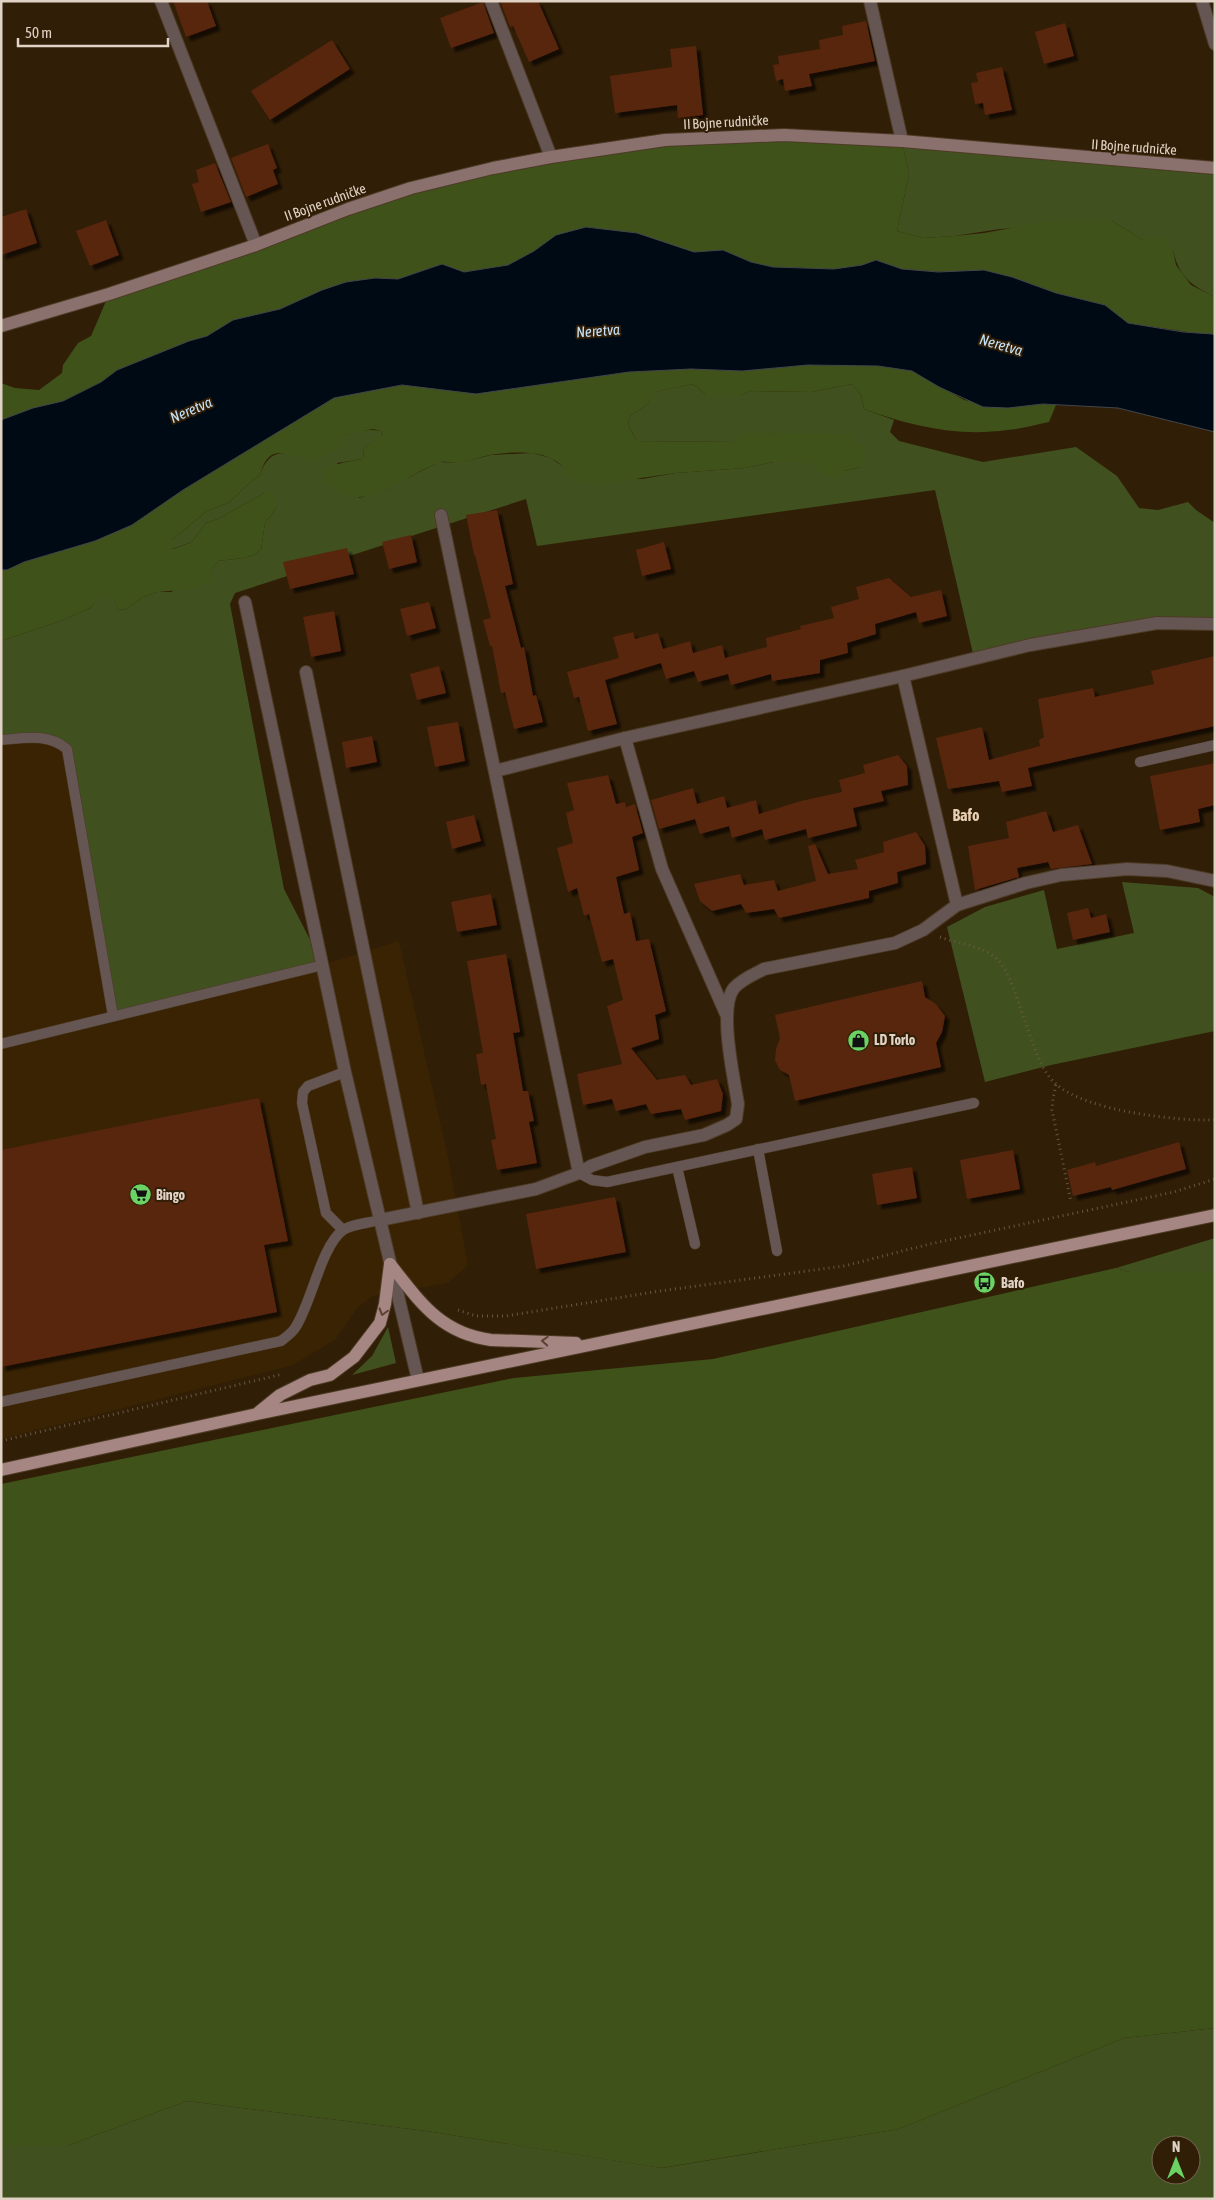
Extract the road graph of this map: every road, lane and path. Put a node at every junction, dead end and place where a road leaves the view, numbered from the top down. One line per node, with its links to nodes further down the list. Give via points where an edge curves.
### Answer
1 (161, 1): 9 (street)
2 (491, 1): 7 (street)
3 (870, 1): 6 (street)
4 (1202, 1): 5 (street)
5 (1215, 44)
6 (902, 142): 7 (street, II Bojne rudničke, via 774,135 665,140); 8 (street, II Bojne rudničke)
7 (551, 157): 9 (street, II Bojne rudničke, via 411,188 348,208)
8 (1215, 168)
9 (256, 245): 10 (street, II Bojne rudničke)
10 (1, 326)
11 (440, 515): 20 (street)
12 (245, 602): 24 (street)
13 (1215, 624): 15 (street, via 1157,623 1113,630 1030,645)
14 (306, 672): 37 (street)
15 (903, 676): 16 (street); 22 (street)
16 (625, 738): 20 (street); 25 (street, via 662,868)
17 (1, 740): 26 (lane, via 50,738 67,749)
18 (1215, 745): 19 (lane)
19 (1140, 762)
20 (494, 770): 34 (street)
21 (1215, 881): 22 (street, via 1167,871 1127,869 1094,872 1026,883)
22 (957, 905): 23 (street)
23 (924, 930): 25 (street, via 895,943 764,970 744,979 734,989); 29 (path, via 981,949 997,959 1006,972 1038,1055)
24 (323, 965): 26 (lane); 28 (street)
25 (726, 1014): 34 (street, via 738,1104 736,1119 704,1135 645,1148)
26 (113, 1016): 27 (lane)
27 (1, 1044)
28 (345, 1072): 39 (street); 40 (lane, via 308,1086 303,1092 302,1103 326,1213)
29 (1056, 1085): 31 (path, via 1072,1095 1124,1112); 36 (path, via 1052,1110)
30 (974, 1103): 32 (lane)
31 (1215, 1120)
32 (758, 1150): 33 (lane); 42 (lane)
33 (677, 1167): 34 (lane, via 607,1182 592,1180); 41 (lane)
34 (579, 1173): 37 (street, via 536,1189)
35 (1215, 1179): 44 (path, via 1174,1192 930,1244 844,1266 506,1316 476,1316)
36 (1071, 1202)
37 (418, 1213): 39 (street)
38 (1215, 1216): 45 (main road)
39 (380, 1220): 40 (lane); 43 (street)
40 (343, 1230): 48 (lane, via 333,1241 301,1319 281,1341)
41 (695, 1244)
42 (777, 1252)
43 (390, 1264): 45 (main road, one-way to 43, via 491,1340 458,1331 423,1306); 47 (street); 49 (main road, one-way to 49, via 380,1323 354,1357 330,1375 310,1380 280,1395)
44 (450, 1305)
45 (594, 1344): 47 (main road)
46 (288, 1372): 50 (path)
47 (418, 1380): 49 (main road)
48 (1, 1402)
49 (257, 1414): 51 (main road)
50 (1, 1441)
51 (1, 1470)

